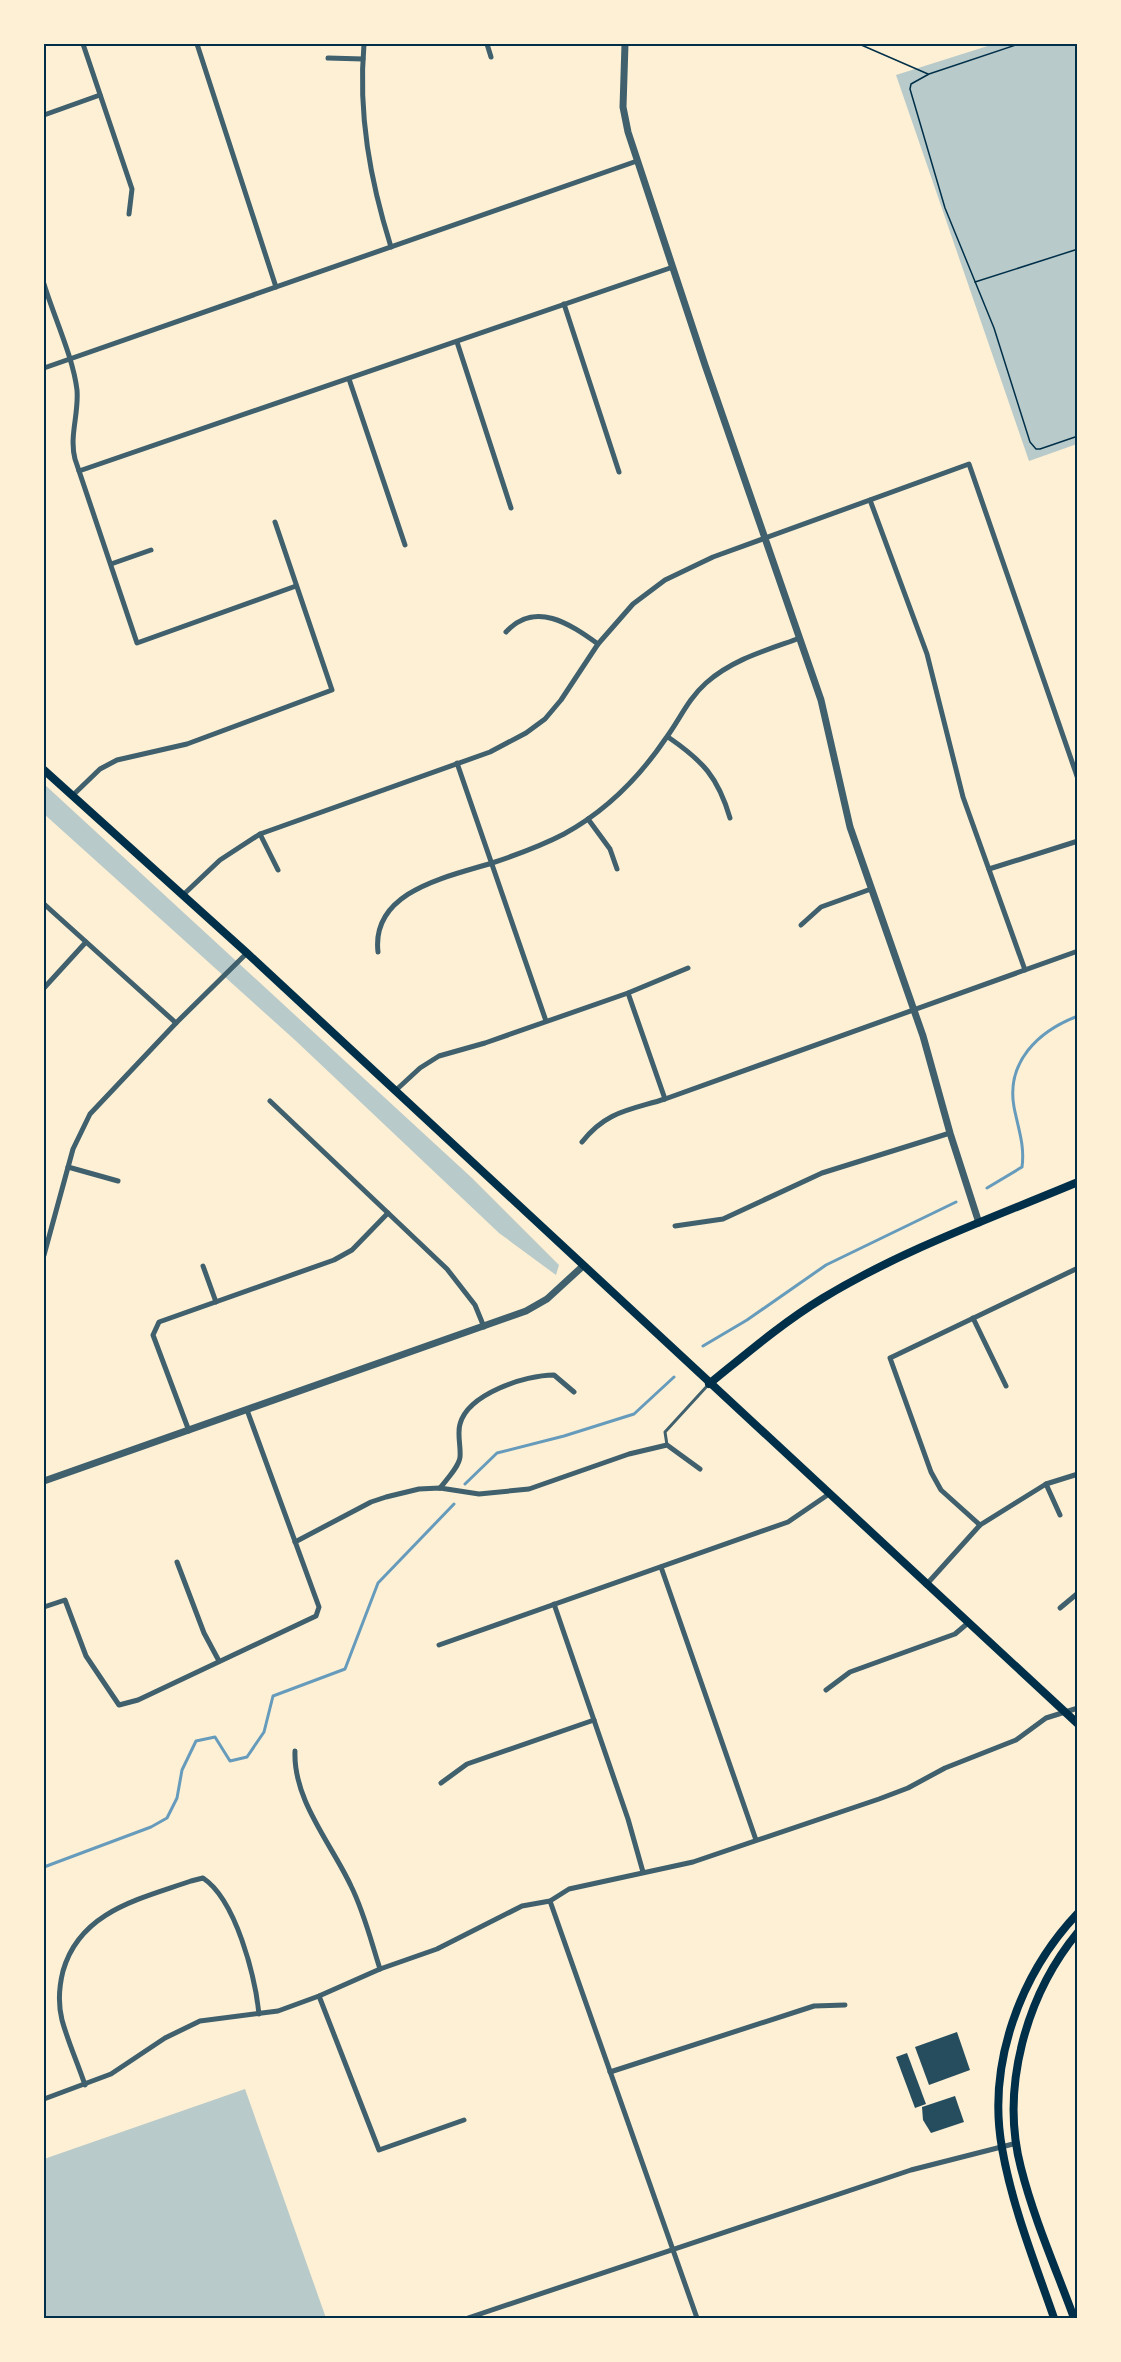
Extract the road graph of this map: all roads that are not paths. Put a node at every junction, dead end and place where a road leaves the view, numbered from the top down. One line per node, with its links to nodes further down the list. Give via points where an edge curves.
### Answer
1 (83, 44): 9 (street)
2 (197, 44): 16 (street)
3 (364, 44): 8 (street)
4 (487, 44): 6 (street)
5 (625, 44): 11 (street, via 623,106)
6 (491, 57)
7 (328, 58): 8 (street)
8 (363, 59): 13 (street, via 369,161)
9 (100, 95): 10 (street); 12 (street, via 132,189)
10 (44, 115)
11 (637, 162): 13 (street); 14 (street)
12 (129, 214)
13 (391, 247): 16 (street)
14 (673, 267): 17 (street); 27 (street)
15 (44, 284): 19 (street)
16 (276, 287): 19 (street)
17 (564, 304): 18 (street); 23 (street)
18 (457, 342): 21 (street); 25 (street)
19 (68, 359): 20 (street); 22 (street, via 76,390 73,445)
20 (44, 368)
21 (349, 379): 22 (street); 28 (street)
22 (79, 471): 30 (street)
23 (619, 472)
24 (870, 500): 27 (street); 38 (street, via 969,464); 46 (street, via 927,654 961,789)
25 (512, 508)
26 (274, 522): 31 (street)
27 (766, 538): 33 (street); 34 (street, via 665,580 622,615)
28 (405, 545)
29 (151, 550): 30 (street)
30 (111, 564): 31 (street, via 137,643)
31 (297, 586): 39 (street, via 332,690 187,744 117,760 99,769)
32 (506, 632): 34 (street, via 527,617 549,617 570,625)
33 (800, 638): 35 (street, via 740,660 717,674 691,698); 48 (street, via 825,712 847,817)
34 (598, 644): 36 (street, via 570,689 545,719 508,743)
35 (668, 737): 40 (street, via 710,771); 41 (street, via 627,788)
36 (457, 763): 42 (street); 44 (street)
37 (44, 770): 39 (main road)
38 (1077, 779)
39 (72, 796): 49 (main road)
40 (730, 818)
41 (588, 819): 44 (street, via 548,842); 45 (street, via 610,849)
42 (260, 834): 47 (street); 49 (street, via 220,860)
43 (1077, 841): 46 (street)
44 (492, 863): 54 (street, via 430,881 410,893 381,922); 61 (street)
45 (617, 869)
46 (989, 869): 57 (street)
47 (278, 870)
48 (871, 889): 51 (street, via 821,907); 60 (street)
49 (183, 895): 55 (main road)
50 (44, 904): 52 (street)
51 (801, 925)
52 (86, 942): 58 (street); 62 (street)
53 (1077, 951): 57 (street)
54 (378, 952)
55 (247, 953): 62 (street); 63 (main road)
56 (688, 968): 59 (street)
57 (1024, 970): 60 (street)
58 (44, 988)
59 (628, 993): 61 (street); 64 (street)
60 (914, 1011): 64 (street); 66 (street)
61 (546, 1021): 63 (street, via 432,1059)
62 (176, 1023): 68 (street, via 90,1114)
63 (395, 1091): 76 (main road)
64 (665, 1099): 67 (street, via 604,1119)
65 (270, 1101): 71 (street)
66 (950, 1133): 72 (street); 73 (street, via 822,1173 723,1219)
67 (582, 1142)
68 (68, 1167): 69 (street); 74 (street)
69 (118, 1181)
70 (1077, 1182): 72 (main road)
71 (388, 1213): 78 (street, via 352,1250 334,1260); 80 (street, via 460,1283)
72 (979, 1223): 81 (main road, via 824,1298 764,1339)
73 (675, 1226)
74 (44, 1255)
75 (203, 1266): 78 (street)
76 (583, 1266): 80 (street, via 541,1303); 81 (main road)
77 (1077, 1268): 79 (street)
78 (216, 1302): 85 (street, via 159,1323 153,1335)
79 (973, 1318): 82 (street); 94 (street, via 890,1358 931,1472 941,1490)
80 (484, 1327): 84 (street)
81 (709, 1384): 86 (lane, via 665,1432); 92 (main road)
82 (1006, 1386)
83 (574, 1392): 91 (street, via 554,1375 540,1375 482,1396 466,1409 459,1426 460,1460)
84 (247, 1410): 85 (street); 95 (street)
85 (189, 1431): 89 (street)
86 (667, 1445): 87 (street); 91 (street, via 529,1489 479,1494)
87 (700, 1469)
88 (1077, 1474): 90 (street)
89 (44, 1481)
90 (1046, 1484): 93 (street); 94 (street)
91 (440, 1488): 95 (street, via 419,1489 371,1502)
92 (829, 1494): 97 (street, via 788,1522); 98 (main road)
93 (1060, 1515)
94 (980, 1525): 98 (street)
95 (295, 1542): 105 (street, via 319,1607 316,1616)
96 (177, 1562): 105 (street, via 204,1634)
97 (661, 1567): 100 (street); 113 (street)
98 (926, 1585): 103 (main road)
99 (1077, 1593): 102 (street)
100 (554, 1605): 104 (street); 109 (street)
101 (44, 1607): 105 (street, via 65,1600 86,1656 119,1704 138,1700)
102 (1060, 1608)
103 (968, 1623): 106 (street, via 955,1634 850,1672); 108 (main road)
104 (439, 1645)
105 (219, 1661)
106 (826, 1690)
107 (1077, 1708): 108 (street)
108 (1065, 1712): 110 (main road); 113 (street, via 1046,1718 1016,1740 945,1768 908,1788)
109 (594, 1720): 112 (street, via 467,1764); 114 (street)
110 (1077, 1724)
111 (295, 1751): 118 (street, via 294,1761 307,1806 350,1883)
112 (441, 1783)
113 (756, 1840): 114 (street, via 693,1862)
114 (643, 1872): 115 (street, via 569,1889)
115 (550, 1900): 118 (street, via 522,1906 437,1950); 122 (street)
116 (1077, 1913): 127 (main road, via 1045,1954 1025,1989 1010,2030 1000,2091)
117 (1077, 1932): 126 (main road, via 1035,2004 1018,2058)
118 (380, 1969): 119 (street)
119 (320, 1996): 121 (street); 125 (street, via 379,2150)
120 (845, 2005): 122 (street, via 814,2006)
121 (259, 2014): 123 (street, via 200,2021 182,2028 131,2063); 123 (street, via 257,1994 235,1922 211,1883 203,1878 191,1881 111,1911 96,1920 75,1943 59,1992 62,2019)
122 (610, 2072): 128 (street)
123 (85, 2085): 124 (street)
124 (44, 2099)
125 (464, 2120)
126 (1017, 2143): 127 (street); 132 (main road, via 1024,2176)
127 (1001, 2146): 128 (street, via 911,2170); 131 (main road, via 1014,2199)
128 (673, 2250): 129 (street); 130 (street)
129 (468, 2319)
130 (697, 2319)
131 (1054, 2319)
132 (1074, 2319)

